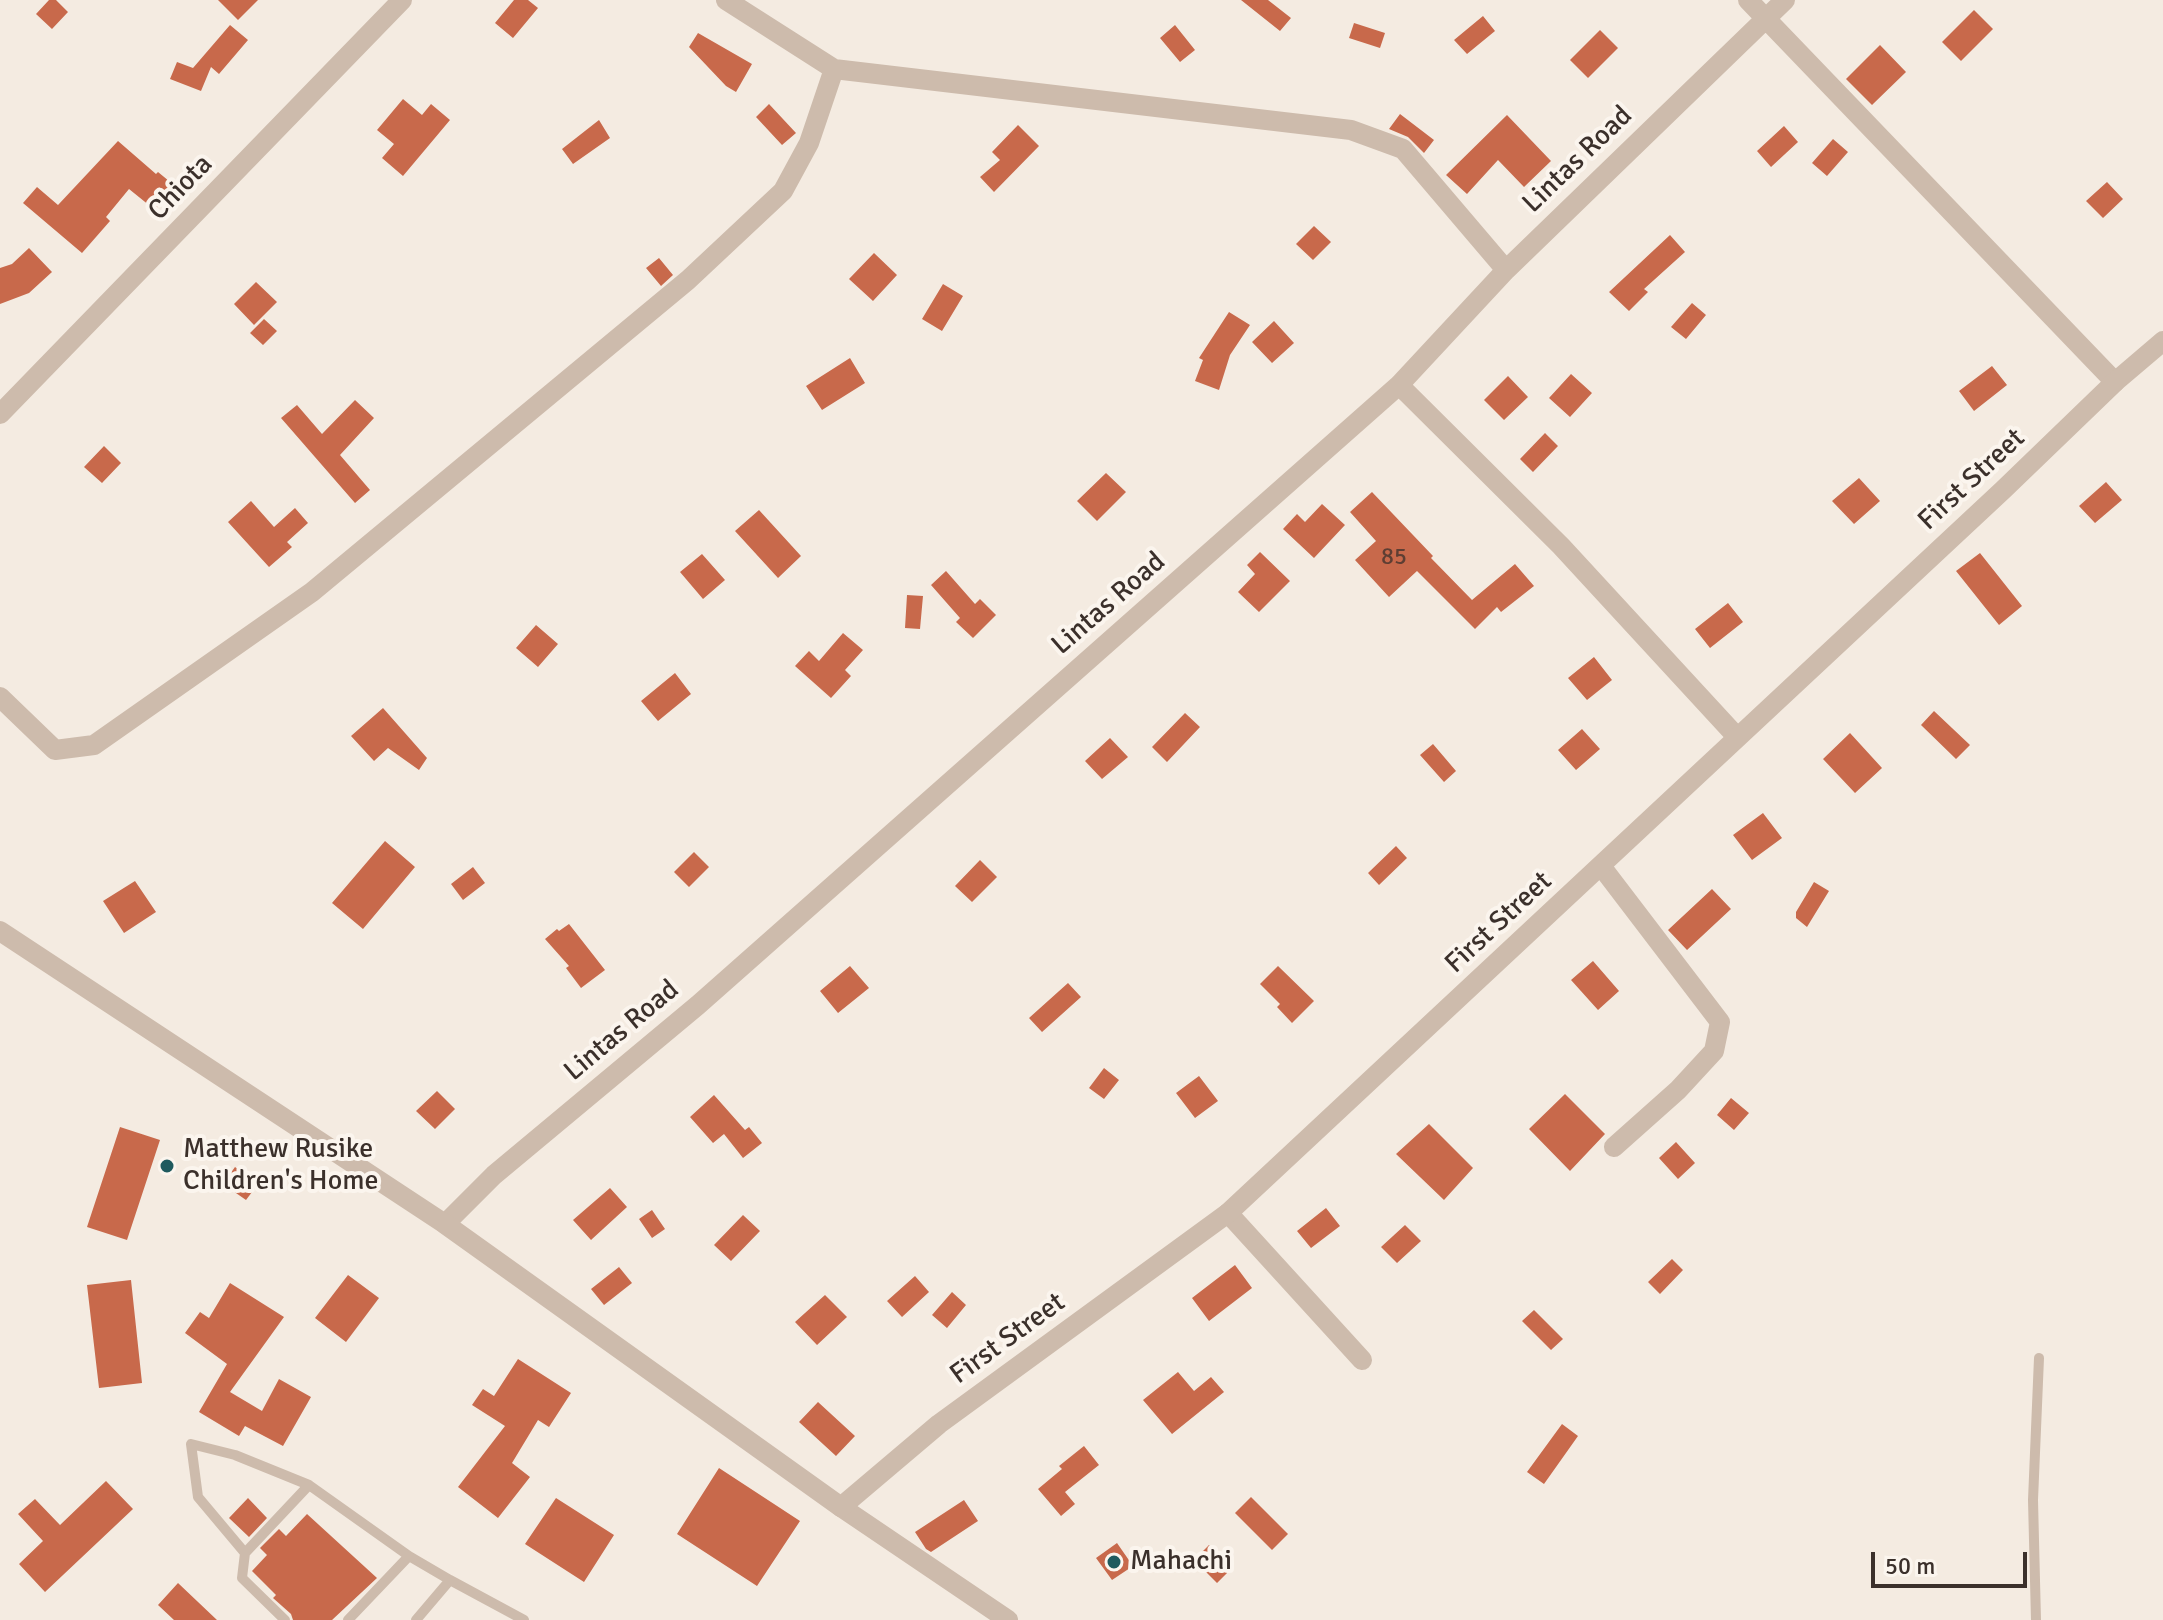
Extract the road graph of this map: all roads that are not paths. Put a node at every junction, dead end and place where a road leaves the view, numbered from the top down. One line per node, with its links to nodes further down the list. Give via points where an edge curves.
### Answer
1 (402, 0): 11 (street, Chiota)
2 (726, 0): 6 (street)
3 (1748, 0): 5 (street)
4 (1785, 0): 5 (street, Lintas Road)
5 (1766, 17): 7 (street, Lintas Road); 9 (street)
6 (834, 69): 7 (street, via 1351,130 1403,149); 12 (street, via 809,143 783,191 688,280 312,592 94,745 55,750)
7 (1506, 270): 10 (street, Lintas Road)
8 (2163, 341): 9 (street, First Street)
9 (2115, 382): 13 (street, First Street)
10 (1399, 385): 13 (street, via 1561,546); 18 (street, Lintas Road, via 698,1005 494,1175)
11 (0, 414)
12 (0, 697)
13 (1737, 737): 14 (street, First Street)
14 (1601, 866): 16 (street, via 1720,1022 1714,1051); 17 (street, First Street)
15 (0, 931): 18 (street)
16 (1614, 1147)
17 (1228, 1213): 20 (street); 22 (street, First Street, via 939,1424)
18 (445, 1224): 22 (street)
19 (2039, 1358): 31 (lane, via 2033,1500)
20 (1362, 1360)
21 (309, 1485): 23 (lane); 23 (lane, via 235,1455 191,1444 198,1497); 24 (lane)
22 (841, 1507): 30 (street)
23 (245, 1553): 26 (lane, via 242,1578)
24 (409, 1556): 25 (lane); 27 (lane)
25 (450, 1580): 28 (lane); 29 (lane)
26 (285, 1620)
27 (348, 1620)
28 (416, 1620)
29 (524, 1620)
30 (1008, 1620)
31 (2036, 1620)

